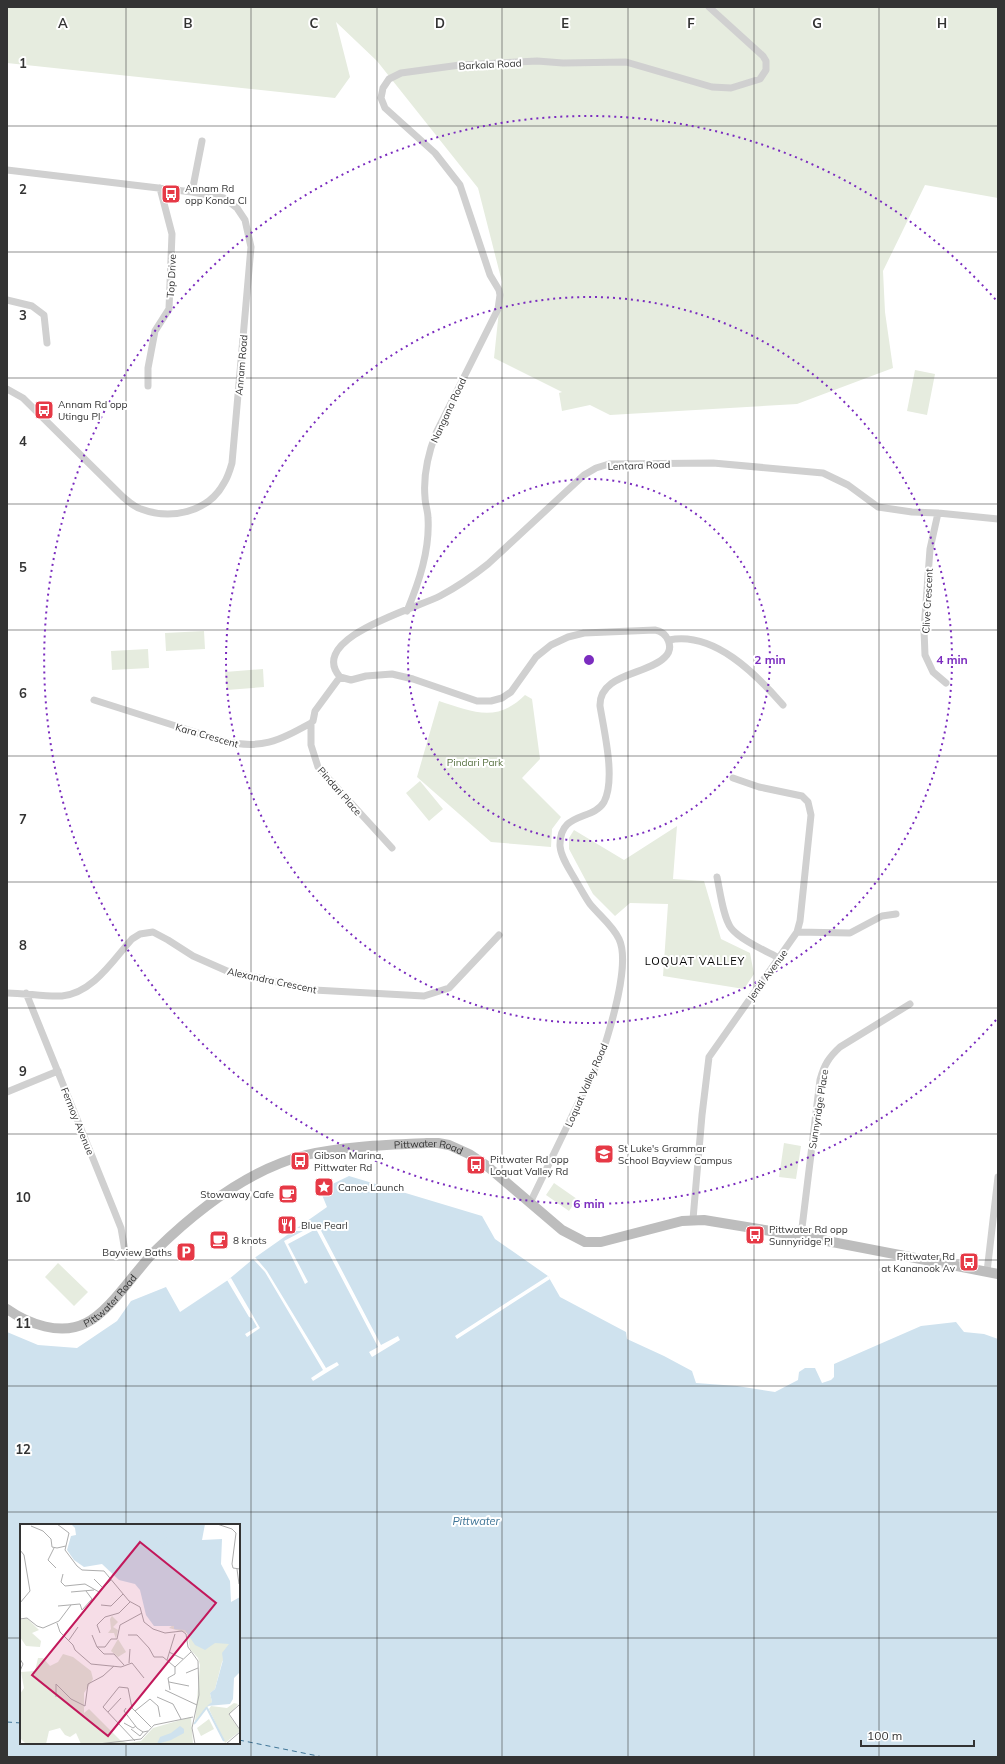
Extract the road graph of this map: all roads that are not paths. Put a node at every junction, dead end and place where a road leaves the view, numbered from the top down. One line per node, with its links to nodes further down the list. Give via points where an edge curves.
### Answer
1 (709, 7): 7 (street, Barkala Road, via 763,56 766,70 760,79 735,88 716,88 626,62 538,61 460,65 401,73 394,75 385,83 381,98 385,108 435,153 460,185 490,275 499,290)
2 (202, 141): 5 (street)
3 (7, 170): 4 (street, Annam Road)
4 (160, 188): 5 (street, Annam Road); 9 (street, Top Drive, via 172,234 169,309 155,331 148,368)
5 (192, 192): 10 (street, Annam Road, via 230,201 244,220 251,247 232,463 224,484 217,493 208,502 193,510 174,515 157,514 139,508 123,497 23,398)
6 (7, 300): 8 (street, via 32,306 44,315)
7 (498, 309): 13 (street, Nangana Road, via 429,452 424,482 428,518 426,548 418,582)
8 (47, 343)
9 (148, 386)
10 (7, 389)
11 (938, 513): 12 (street, Lentara Road); 13 (street, Lentara Road, via 912,512 878,506 848,485 823,473 713,463 608,464 584,475 472,576 439,597); 16 (street, Clive Crescent, via 930,549 924,630 925,655 933,672)
12 (998, 519)
13 (407, 611): 15 (street, Lentara Road, via 368,626 340,646 333,660 334,670)
14 (669, 640): 15 (street, via 665,634 655,630 584,633 568,637 551,645 536,657 511,692 492,702 477,700 392,674 351,680); 18 (street, via 696,641 729,653 765,684); 33 (street, Loquat Valley Road, via 670,649 665,658 618,680 604,691 600,706 609,768 605,800 597,810 572,820 561,836 562,856 590,904 620,940 623,968 602,1054)
15 (340, 677): 19 (street, via 315,711)
16 (946, 683)
17 (94, 700): 19 (street, Kara Crescent, via 242,746 262,745 283,739)
18 (783, 705)
19 (311, 724): 21 (street, Pindari Place, via 311,745 318,767)
20 (733, 778): 24 (street, Jendi Avenue, via 759,787 802,796 808,802 810,815)
21 (392, 848)
22 (717, 877): 26 (street, via 731,928)
23 (896, 914): 24 (street, via 882,916 850,933)
24 (797, 932): 26 (street, Jendi Avenue)
25 (499, 935): 28 (street, Alexandra Crescent, via 449,988 424,996 314,990 239,974 193,956 153,932 140,934 132,939 90,986 75,994 61,996)
26 (779, 958): 34 (street, Jendi Avenue, via 709,1057)
27 (7, 993): 28 (street, Alexandra Crescent)
28 (26, 993): 30 (street, Fermoy Avenue)
29 (910, 1004): 35 (street, Sunnyridge Place, via 840,1047 831,1054 825,1064 820,1080)
30 (58, 1071): 31 (street); 36 (street, Fermoy Avenue, via 116,1214)
31 (7, 1092)
32 (998, 1177): 37 (street)
33 (530, 1203): 34 (main road, Pittwater Road, via 562,1230 585,1242 593,1243); 39 (main road, Pittwater Road, via 469,1154 438,1143 337,1150 307,1155 277,1165 253,1177 204,1208 157,1248 104,1309 87,1323 64,1329 41,1326)
34 (693, 1220): 35 (main road, Pittwater Road, via 714,1220)
35 (801, 1236): 37 (main road, Pittwater Road)
36 (125, 1251)
37 (987, 1272): 38 (main road, Pittwater Road)
38 (998, 1274)
39 (7, 1308)

